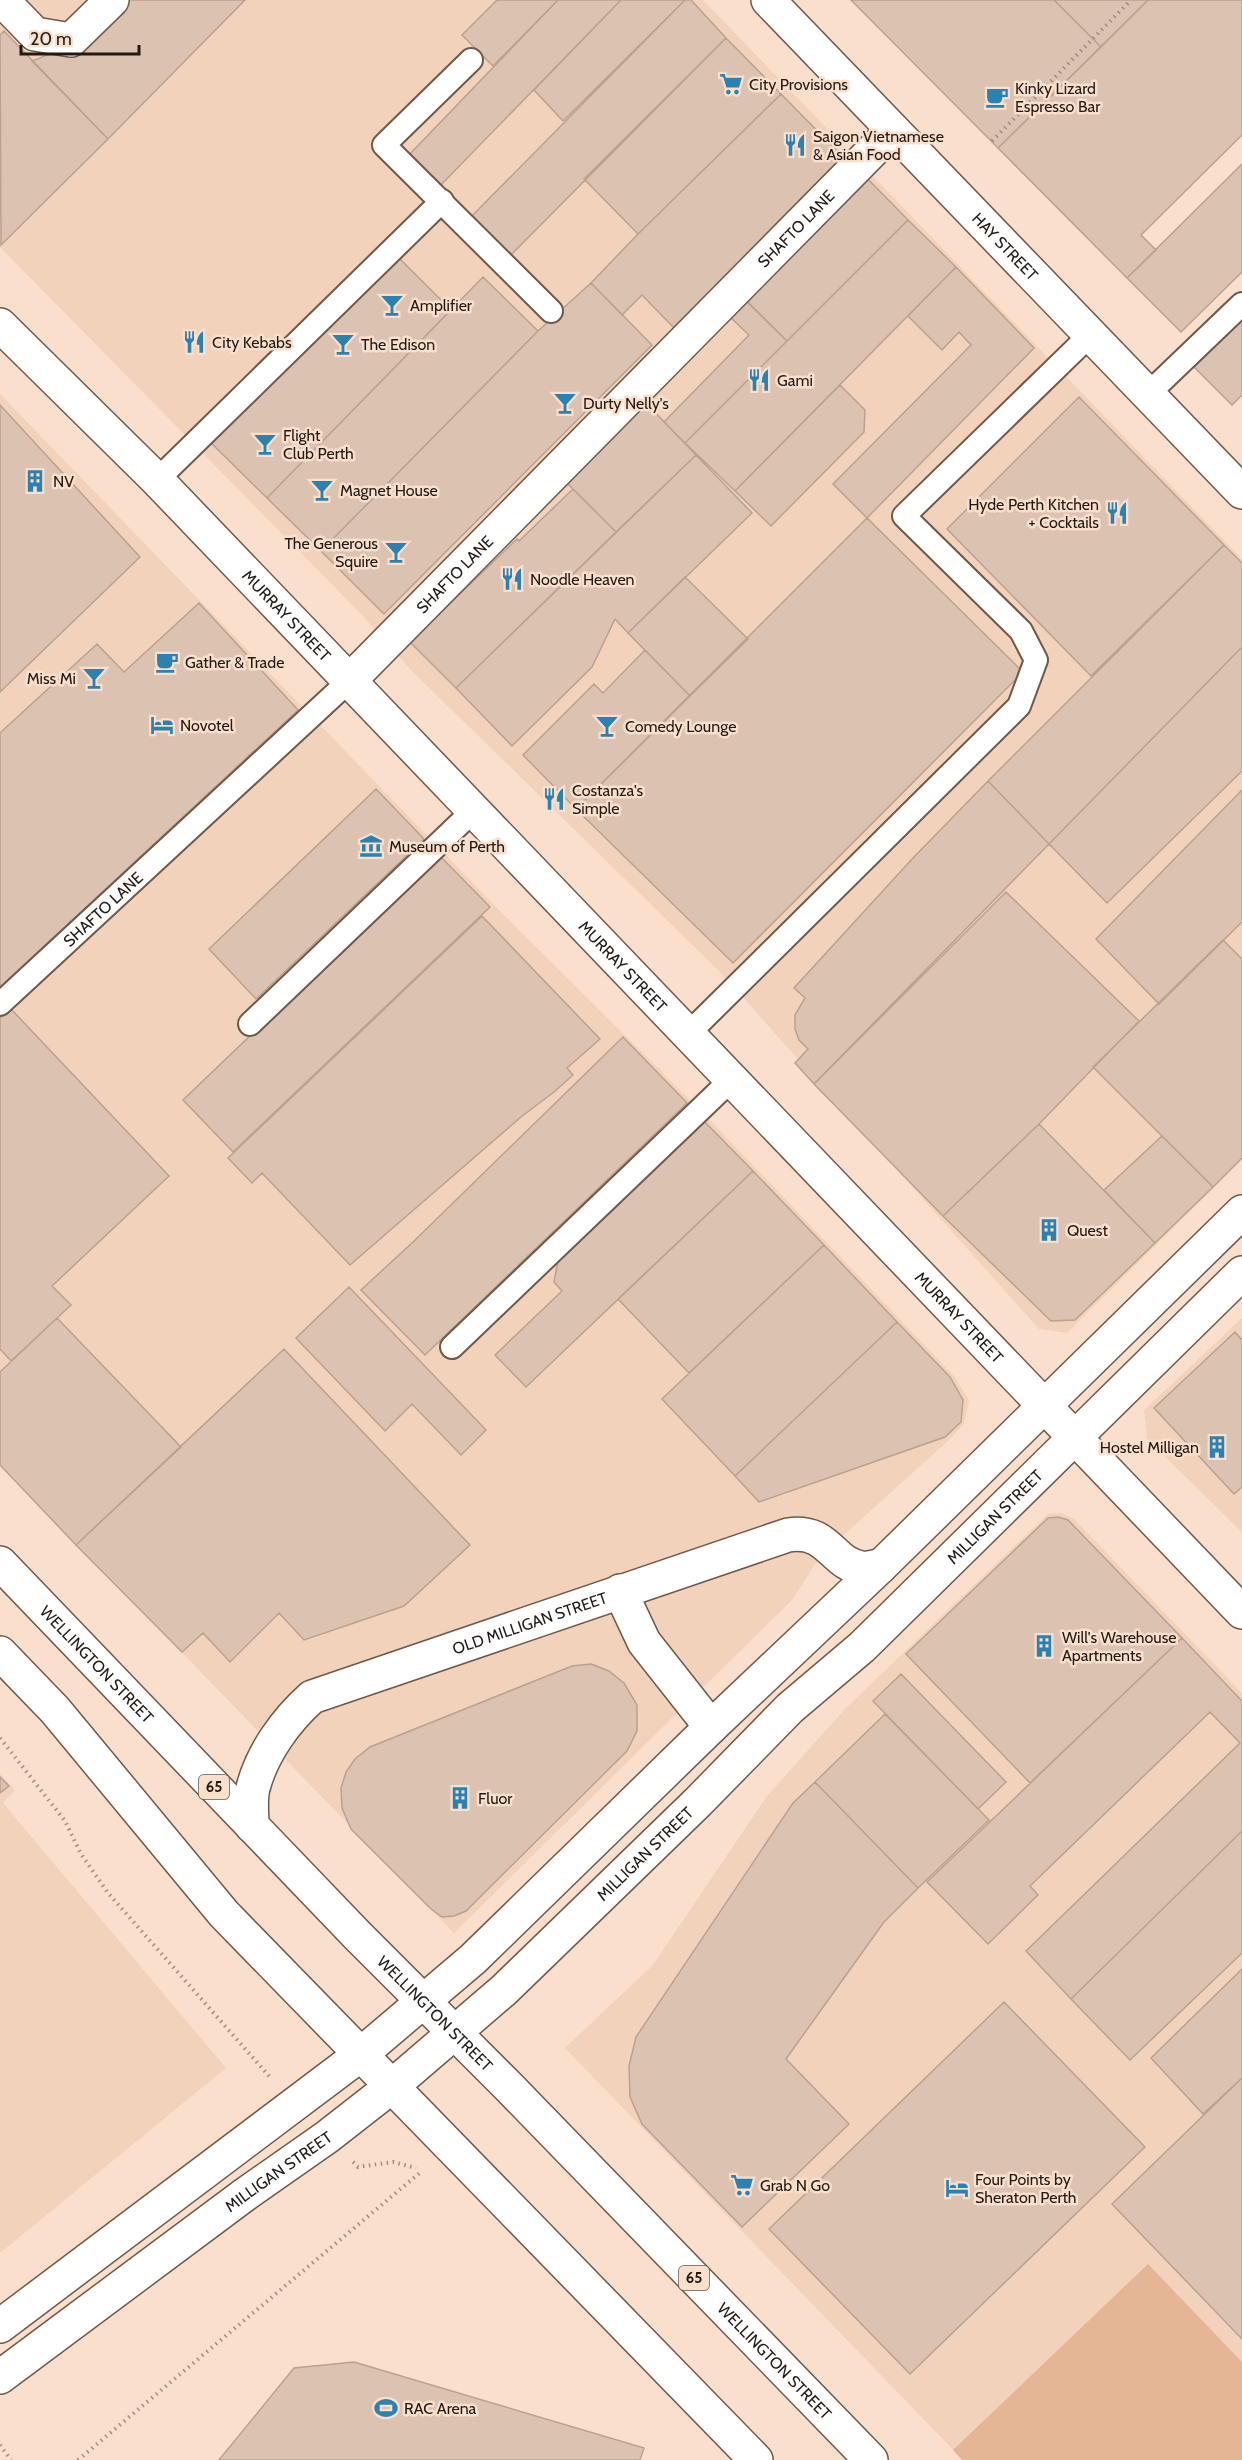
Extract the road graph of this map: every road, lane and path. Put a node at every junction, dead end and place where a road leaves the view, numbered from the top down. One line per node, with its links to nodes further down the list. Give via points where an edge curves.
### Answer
1 (2, 0): 2 (main road, via 35,34 71,40)
2 (112, 0)
3 (768, 0): 6 (main road, HAY STREET)
4 (1131, 0): 7 (path)
5 (471, 60): 8 (lane, via 384,145)
6 (893, 130): 12 (main road, HAY STREET); 16 (main road, SHAFTO LANE)
7 (992, 141)
8 (442, 201): 10 (lane); 14 (lane)
9 (1242, 304): 13 (lane)
10 (551, 311)
11 (0, 325): 14 (main road, MURRAY STREET)
12 (1090, 334): 13 (main road, HAY STREET); 20 (lane, via 904,516 1021,631 1036,660 1019,706)
13 (1148, 394): 15 (main road, HAY STREET)
14 (157, 480): 16 (main road, MURRAY STREET)
15 (1242, 492)
16 (349, 681): 17 (main road, MURRAY STREET); 18 (lane, SHAFTO LANE)
17 (473, 811): 19 (lane); 20 (main road, MURRAY STREET)
18 (0, 1004)
19 (250, 1024)
20 (687, 1035): 21 (main road, MURRAY STREET)
21 (731, 1080): 24 (lane); 25 (main road, MURRAY STREET)
22 (1242, 1212): 25 (main road)
23 (1242, 1273): 26 (main road, MILLIGAN STREET)
24 (452, 1347)
25 (1044, 1405): 26 (main road, MURRAY STREET); 28 (main road)
26 (1076, 1438): 30 (main road, MURRAY STREET); 37 (main road, MILLIGAN STREET)
27 (0, 1563): 35 (main road, WELLINGTON STREET / 65)
28 (881, 1566): 29 (main road, OLD MILLIGAN STREET, via 862,1568 847,1562 819,1538 802,1533); 32 (main road)
29 (620, 1591): 32 (main road, via 644,1642); 35 (main road, OLD MILLIGAN STREET, via 312,1697 296,1711 276,1739 260,1770 253,1790)
30 (1242, 1612)
31 (0, 1653): 38 (main road, via 55,1710 224,1914)
32 (711, 1727): 36 (main road)
33 (0, 1738): 34 (path)
34 (65, 1821)
35 (252, 1826): 36 (main road, WELLINGTON STREET / 65)
36 (424, 2002): 37 (main road, WELLINGTON STREET / 65); 38 (main road)
37 (455, 2033): 39 (main road, MILLIGAN STREET); 47 (main road, WELLINGTON STREET / 65)
38 (360, 2055): 39 (main road); 41 (main road)
39 (391, 2087): 42 (main road, MILLIGAN STREET); 46 (main road)
40 (422, 2170): 45 (path)
41 (0, 2326)
42 (0, 2377)
43 (0, 2445): 44 (path)
44 (12, 2460)
45 (78, 2460)
46 (756, 2460)
47 (871, 2460)

